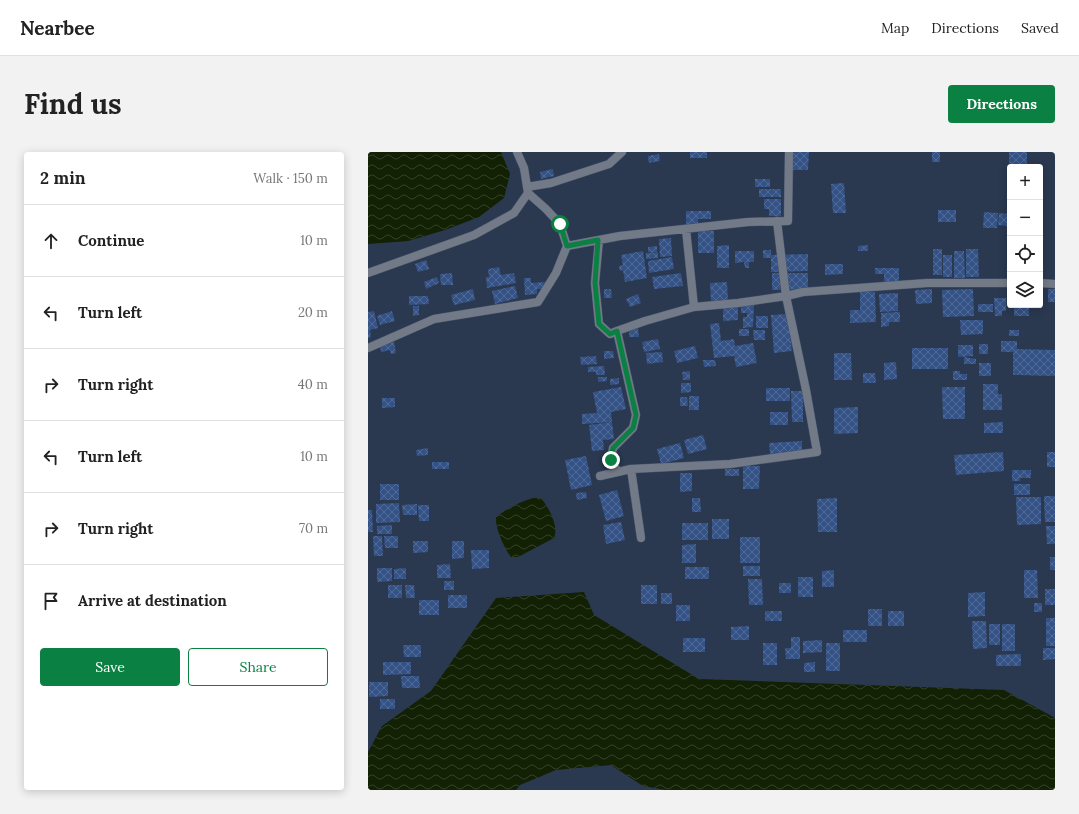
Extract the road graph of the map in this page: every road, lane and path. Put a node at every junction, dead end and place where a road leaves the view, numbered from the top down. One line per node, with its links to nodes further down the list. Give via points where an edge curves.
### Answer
1 (517, 152): 4 (street, via 524,168)
2 (622, 152): 4 (street, via 609,164)
3 (789, 152): 5 (street, via 788,221)
4 (528, 190): 8 (street, via 560,224); 9 (street, via 514,213 474,235)
5 (777, 221): 6 (street); 13 (street)
6 (686, 229): 7 (street); 14 (street)
7 (598, 240): 8 (street); 15 (street, via 595,283 599,324 610,334)
8 (567, 246): 16 (street, via 556,273 538,302 434,319)
9 (368, 272)
10 (1007, 283): 13 (street, via 927,283 803,292)
11 (1043, 283): 12 (street)
12 (1055, 284)
13 (786, 296): 14 (street); 17 (street, via 817,452 730,464)
14 (694, 307): 15 (street, via 645,320)
15 (617, 331): 18 (street, via 636,415 633,428 613,448 611,460)
16 (368, 348)
17 (631, 469): 18 (street); 20 (street)
18 (618, 472): 19 (street)
19 (600, 476)
20 (641, 538)

